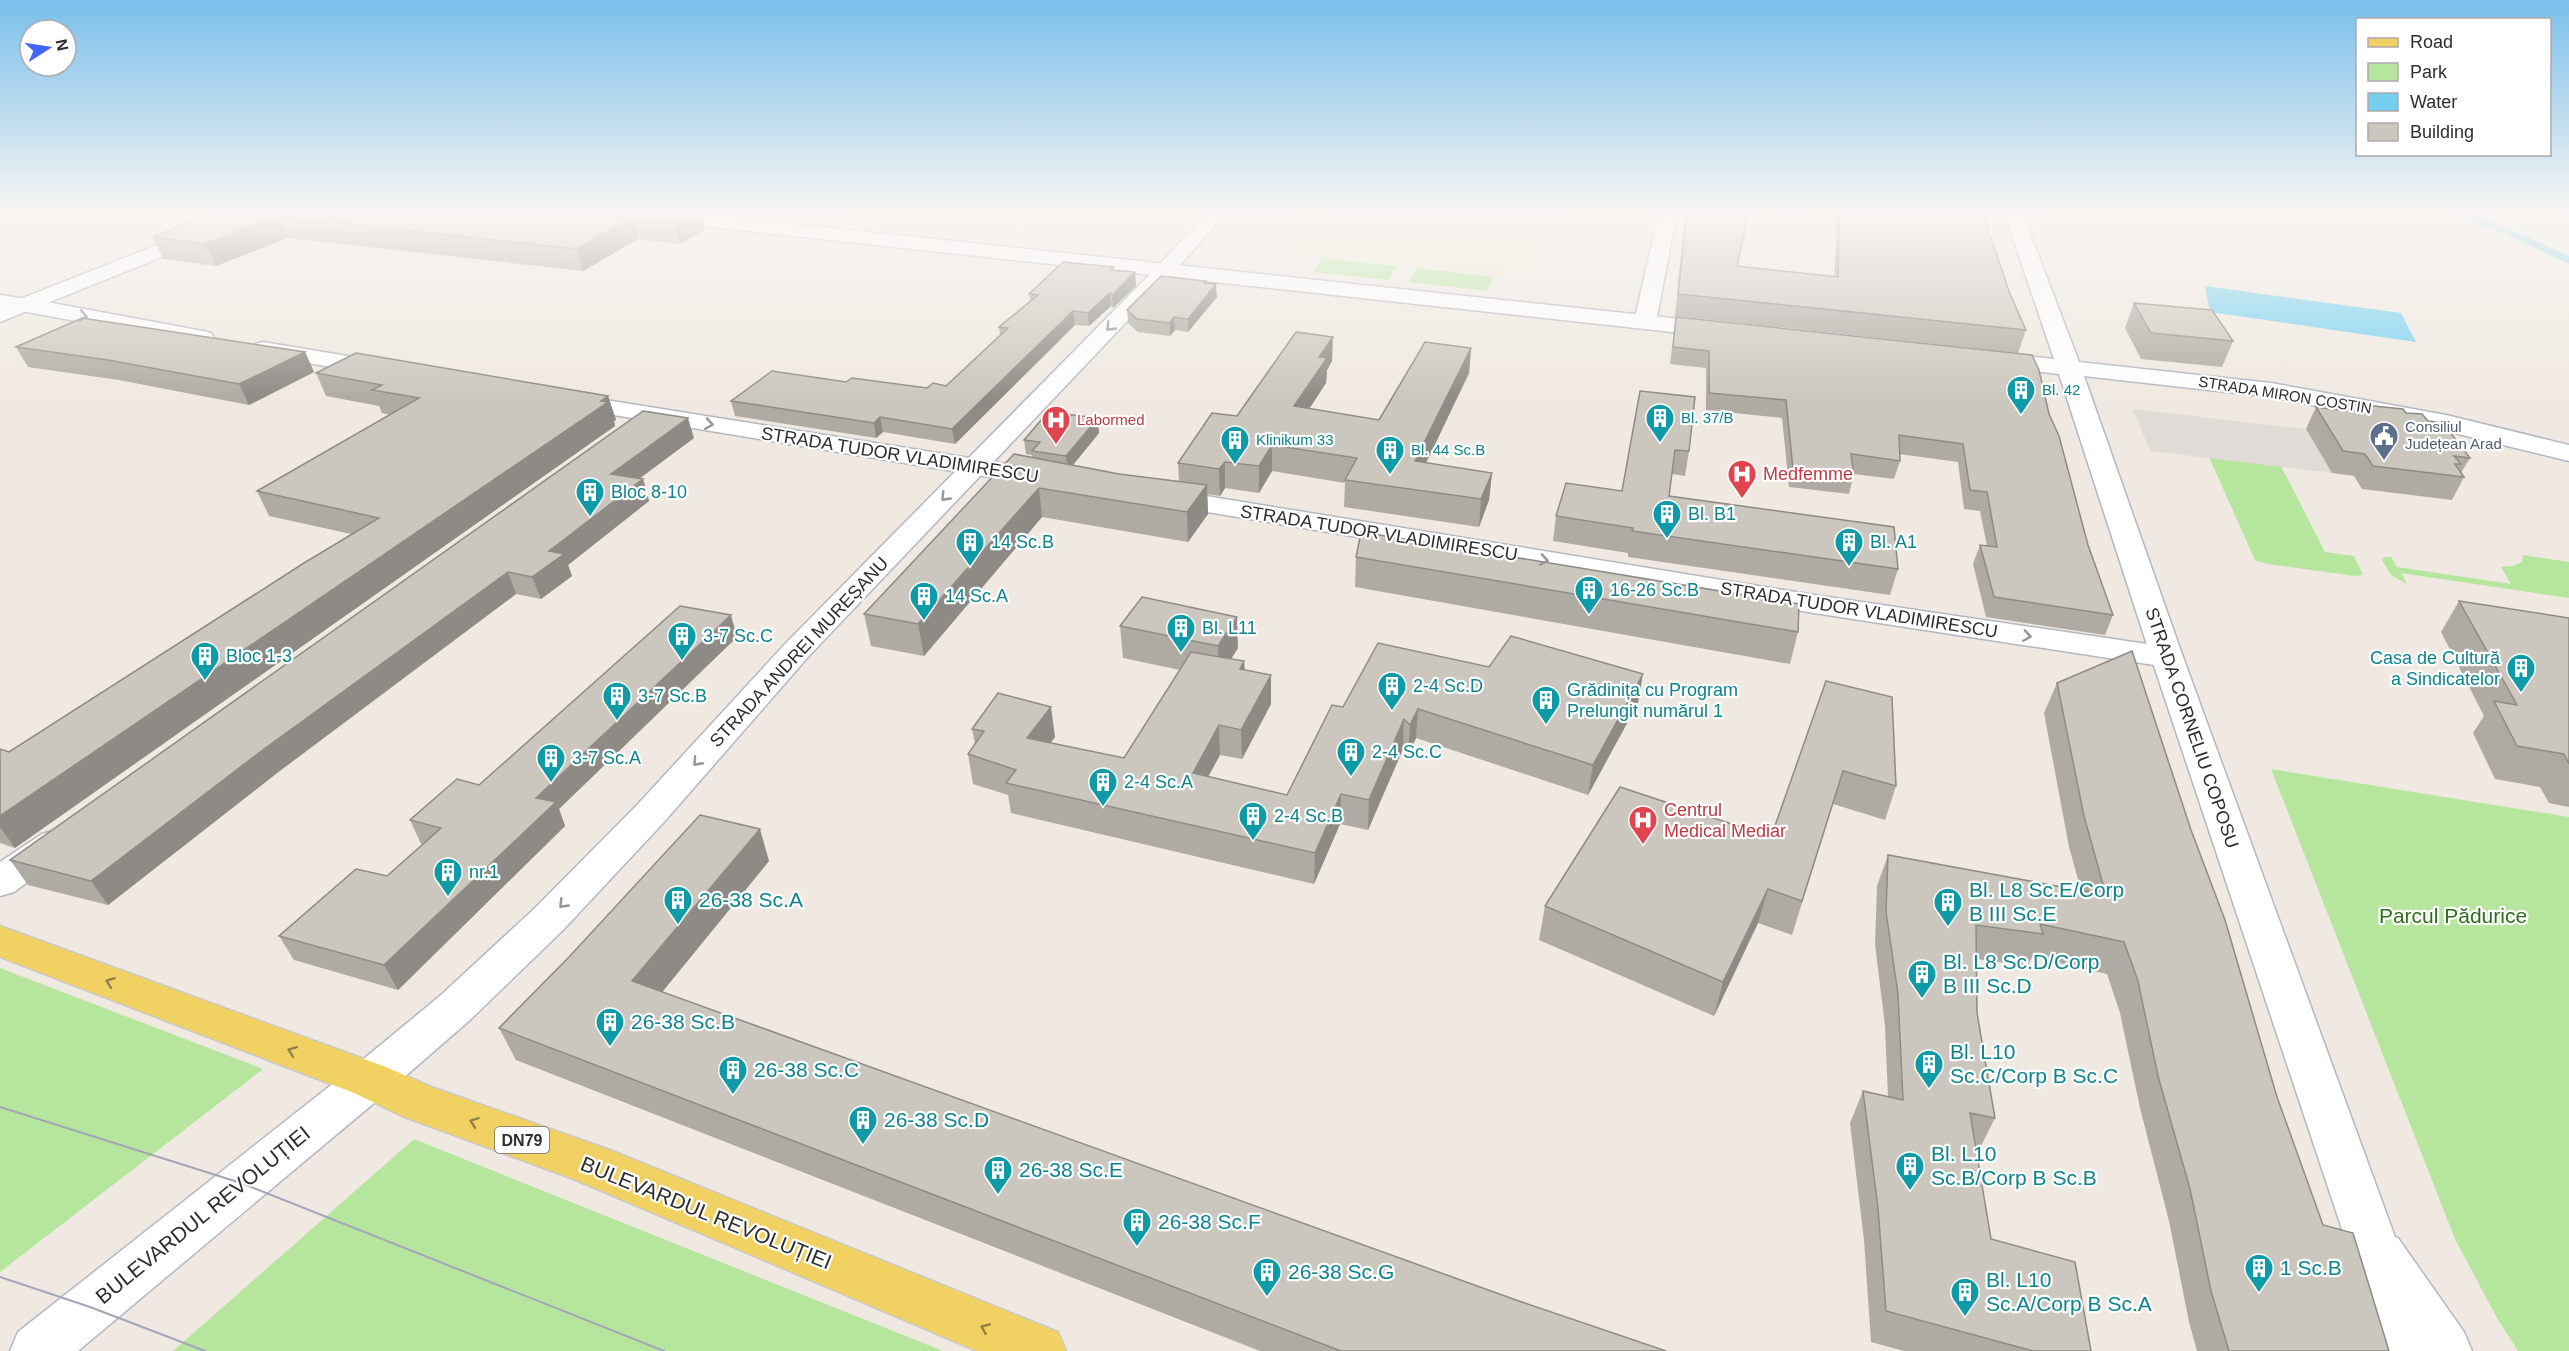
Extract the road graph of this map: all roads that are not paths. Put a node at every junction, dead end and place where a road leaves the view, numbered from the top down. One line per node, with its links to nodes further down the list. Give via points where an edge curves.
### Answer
1 (88, 275): 6 (street)
2 (1160, 275): 17 (street, STRADA ANDREI MUREȘANU, one-way to 17)
3 (1212, 275): 8 (street)
4 (1655, 275): 8 (street)
5 (2036, 275): 11 (street, STRADA CORNELIU COPOSU)
6 (13, 303): 7 (street); 12 (street, one-way to 12)
7 (0, 315)
8 (1645, 322): 9 (street)
9 (1738, 332)
10 (1970, 356): 11 (street, STRADA MIRON COSTIN)
11 (2069, 367): 16 (street, STRADA MIRON COSTIN, via 2232,385 2351,404); 20 (street, STRADA CORNELIU COPOSU)
12 (404, 373)
13 (545, 397): 14 (street, STRADA TUDOR VLADIMIRESCU)
14 (651, 415): 15 (street); 17 (street, STRADA TUDOR VLADIMIRESCU, one-way to 17)
15 (613, 442)
16 (2569, 453)
17 (974, 466): 18 (street, STRADA TUDOR VLADIMIRESCU); 24 (street, STRADA ANDREI MUREȘANU, one-way to 24, via 797,650 651,813 549,919)
18 (1069, 482)
19 (1140, 494): 20 (street, STRADA TUDOR VLADIMIRESCU, one-way to 20)
20 (2167, 657): 25 (street, STRADA CORNELIU COPOSU)
21 (76, 827): 22 (street)
22 (0, 882)
23 (0, 941): 24 (main road, BULEVARDUL REVOLUȚIEI / DN79, one-way to 23)
24 (370, 1080): 26 (street, BULEVARDUL REVOLUȚIEI); 27 (main road, BULEVARDUL REVOLUȚIEI / DN79, one-way to 24, via 593,1165 418,1102)
25 (2372, 1244): 28 (street, STRADA CORNELIU COPOSU); 29 (street, STRADA CORNELIU COPOSU)
26 (37, 1351)
27 (1040, 1351)
28 (2393, 1351)
29 (2445, 1351)

